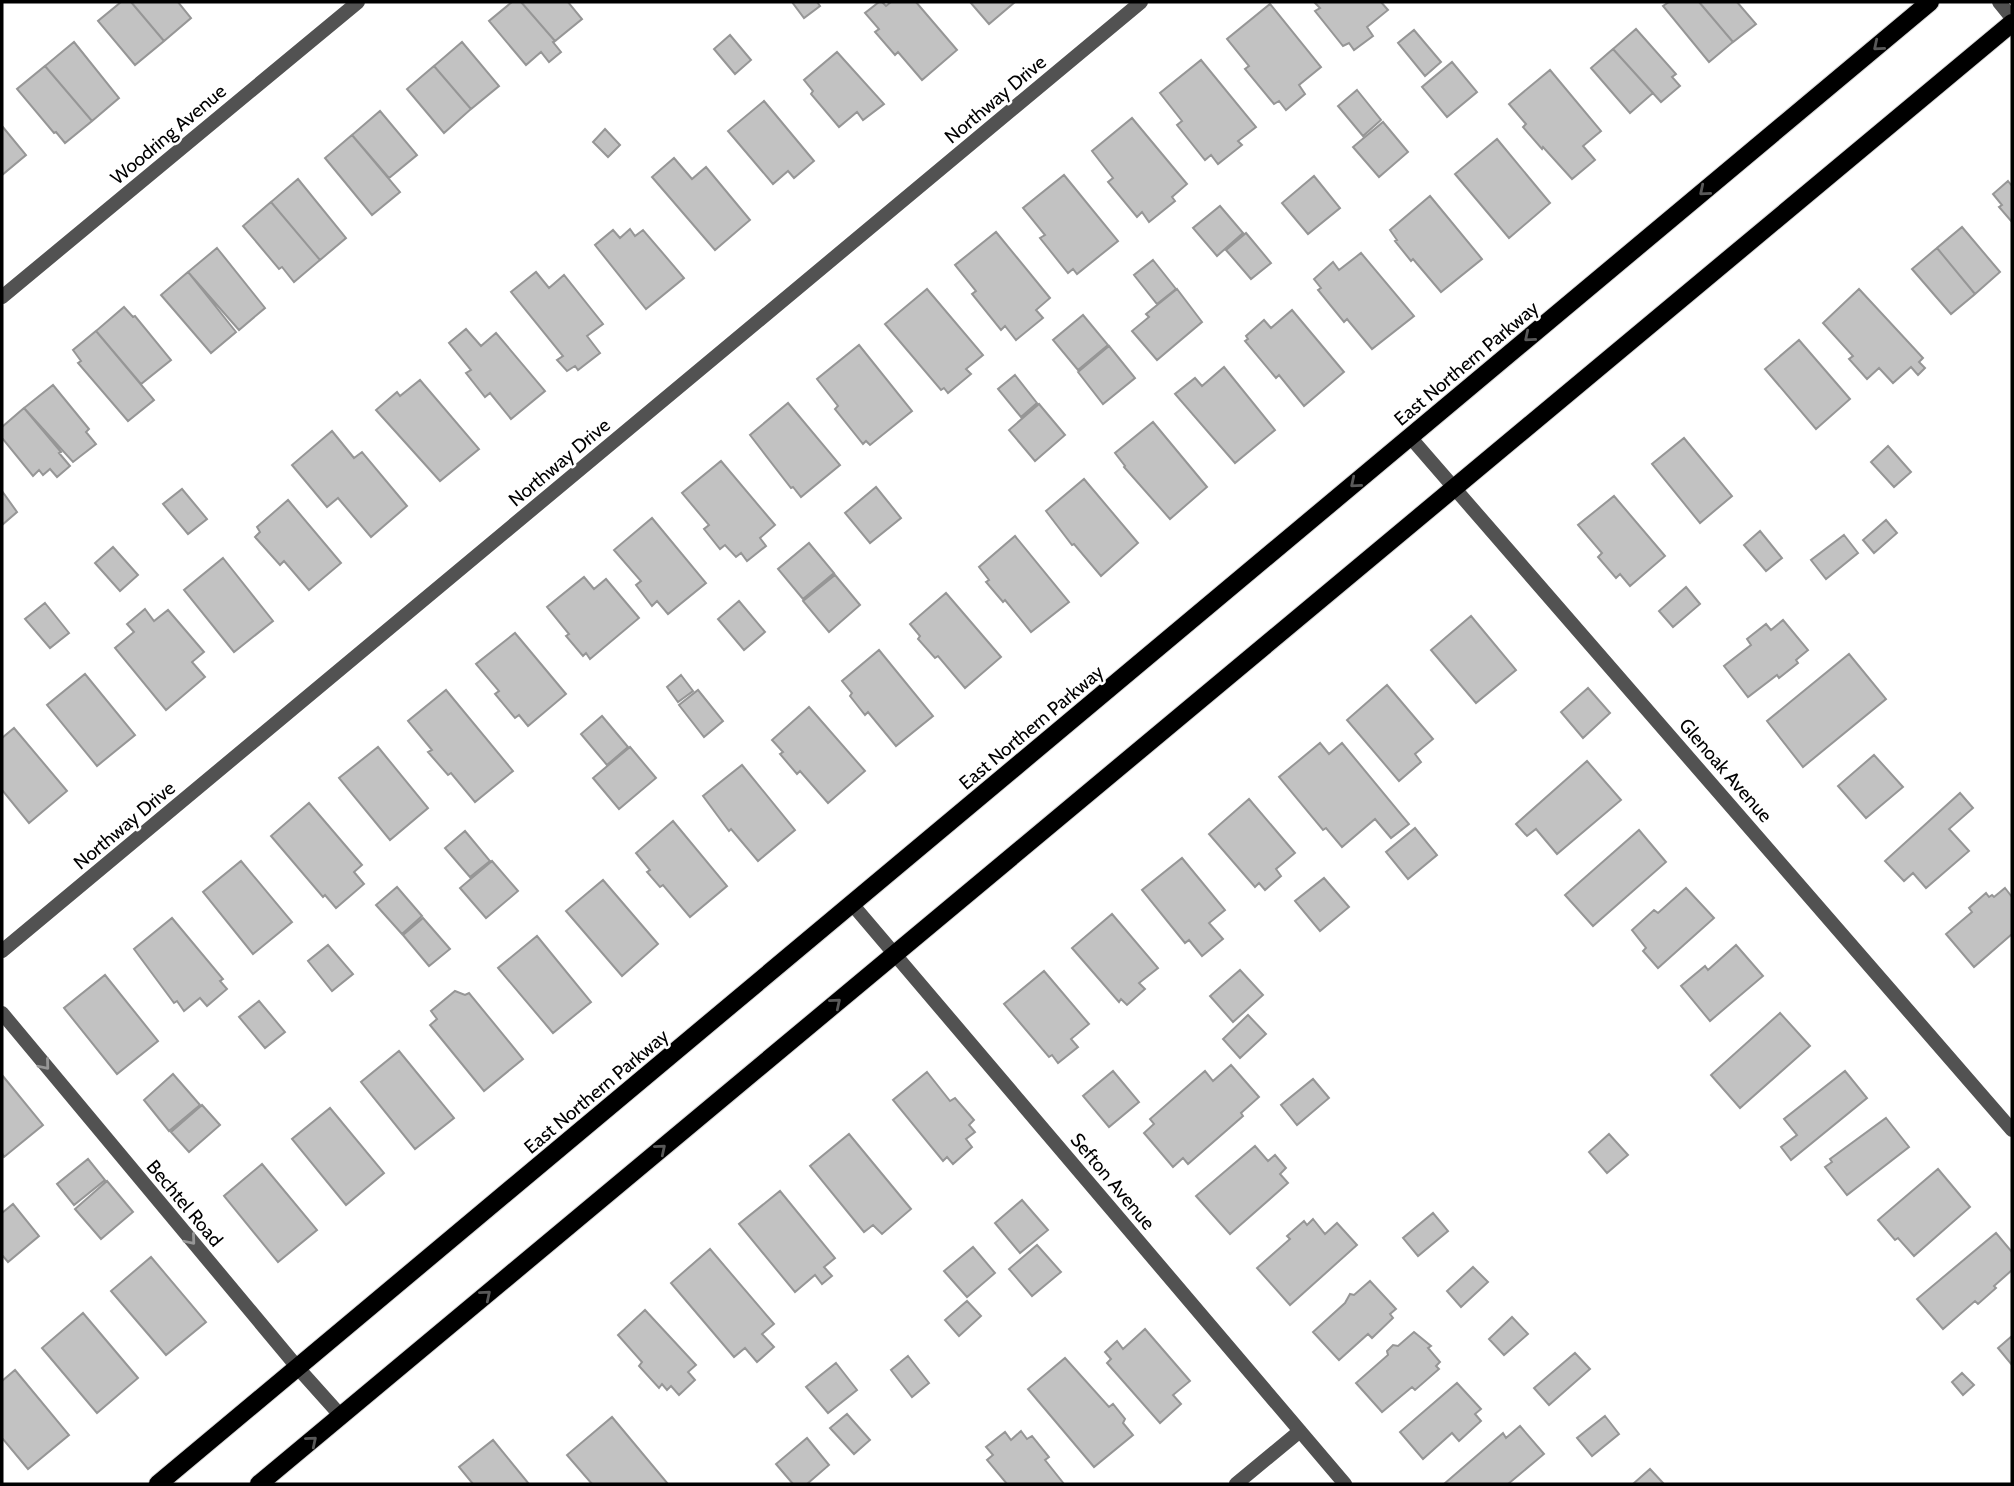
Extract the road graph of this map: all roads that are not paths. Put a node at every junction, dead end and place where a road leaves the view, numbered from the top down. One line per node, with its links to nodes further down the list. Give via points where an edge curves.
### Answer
1 (358, 2): 7 (street, Woodring Avenue)
2 (1141, 2): 11 (street, Northway Drive)
3 (1930, 2): 8 (main road, East Northern Parkway, one-way to 8)
4 (1999, 2): 5 (street)
5 (2012, 18)
6 (2012, 23): 9 (main road)
7 (2, 297)
8 (1410, 437): 9 (street, Glenoak Avenue); 10 (main road, East Northern Parkway, one-way to 10)
9 (1454, 488): 12 (main road); 14 (street, Glenoak Avenue)
10 (852, 904): 12 (street, Sefton Avenue); 15 (main road, East Northern Parkway)
11 (2, 951)
12 (895, 954): 16 (main road, one-way to 12); 17 (street, Sefton Avenue)
13 (2, 1013): 15 (street, Bechtel Road, one-way to 15)
14 (2012, 1130)
15 (298, 1367): 16 (street, Bechtel Road); 18 (main road, East Northern Parkway)
16 (341, 1416): 19 (main road, one-way to 16)
17 (1300, 1430): 20 (street); 21 (street, Sefton Avenue)
18 (158, 1484)
19 (259, 1484)
20 (1236, 1484)
21 (1345, 1484)

